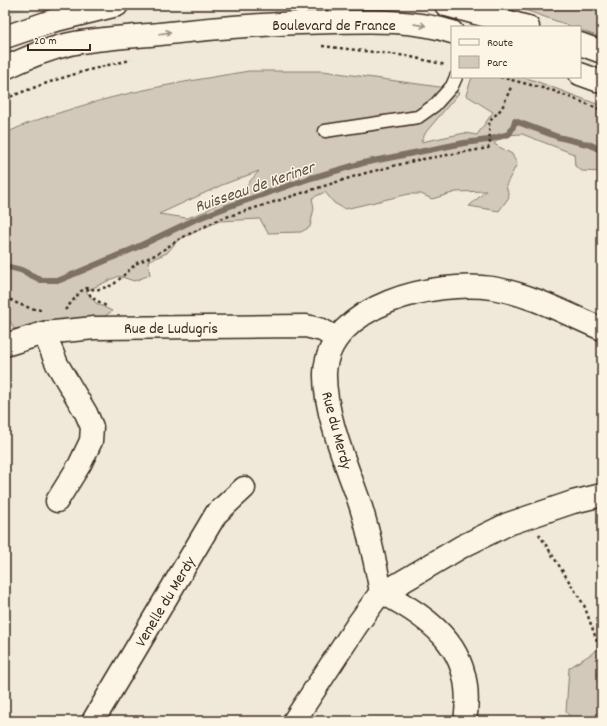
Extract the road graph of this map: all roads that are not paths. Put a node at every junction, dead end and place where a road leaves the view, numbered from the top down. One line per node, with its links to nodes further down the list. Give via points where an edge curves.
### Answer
1 (116, 5): 5 (street, via 52,21)
2 (446, 5): 3 (street)
3 (524, 26)
4 (451, 32): 8 (street, Boulevard de France, one-way to 4, via 71,44 198,28 375,21 407,23)
5 (5, 38)
6 (581, 44): 7 (street)
7 (602, 52)
8 (5, 68)
9 (581, 74): 11 (street)
10 (456, 78): 12 (lane, via 435,106 418,117)
11 (602, 82)
12 (325, 131)
13 (602, 329): 15 (street, Rue du Merdy, via 510,292 491,288 463,288 416,294 378,306 361,314)
14 (44, 333): 15 (street, Rue de Ludugris, via 94,328 306,326 322,330); 16 (street, Rue de Ludugris); 19 (street, via 57,364 92,427 91,441)
15 (336, 338): 20 (street, Rue du Merdy, via 326,362 329,404 346,466 364,517)
16 (5, 345)
17 (244, 488): 21 (street, Venelle du Merdy, via 216,514)
18 (602, 495): 20 (street, via 531,516 486,534)
19 (57, 501)
20 (381, 592): 22 (street); 23 (street, via 428,620 455,652 463,675 466,695)
21 (93, 721)
22 (294, 721)
23 (465, 721)

